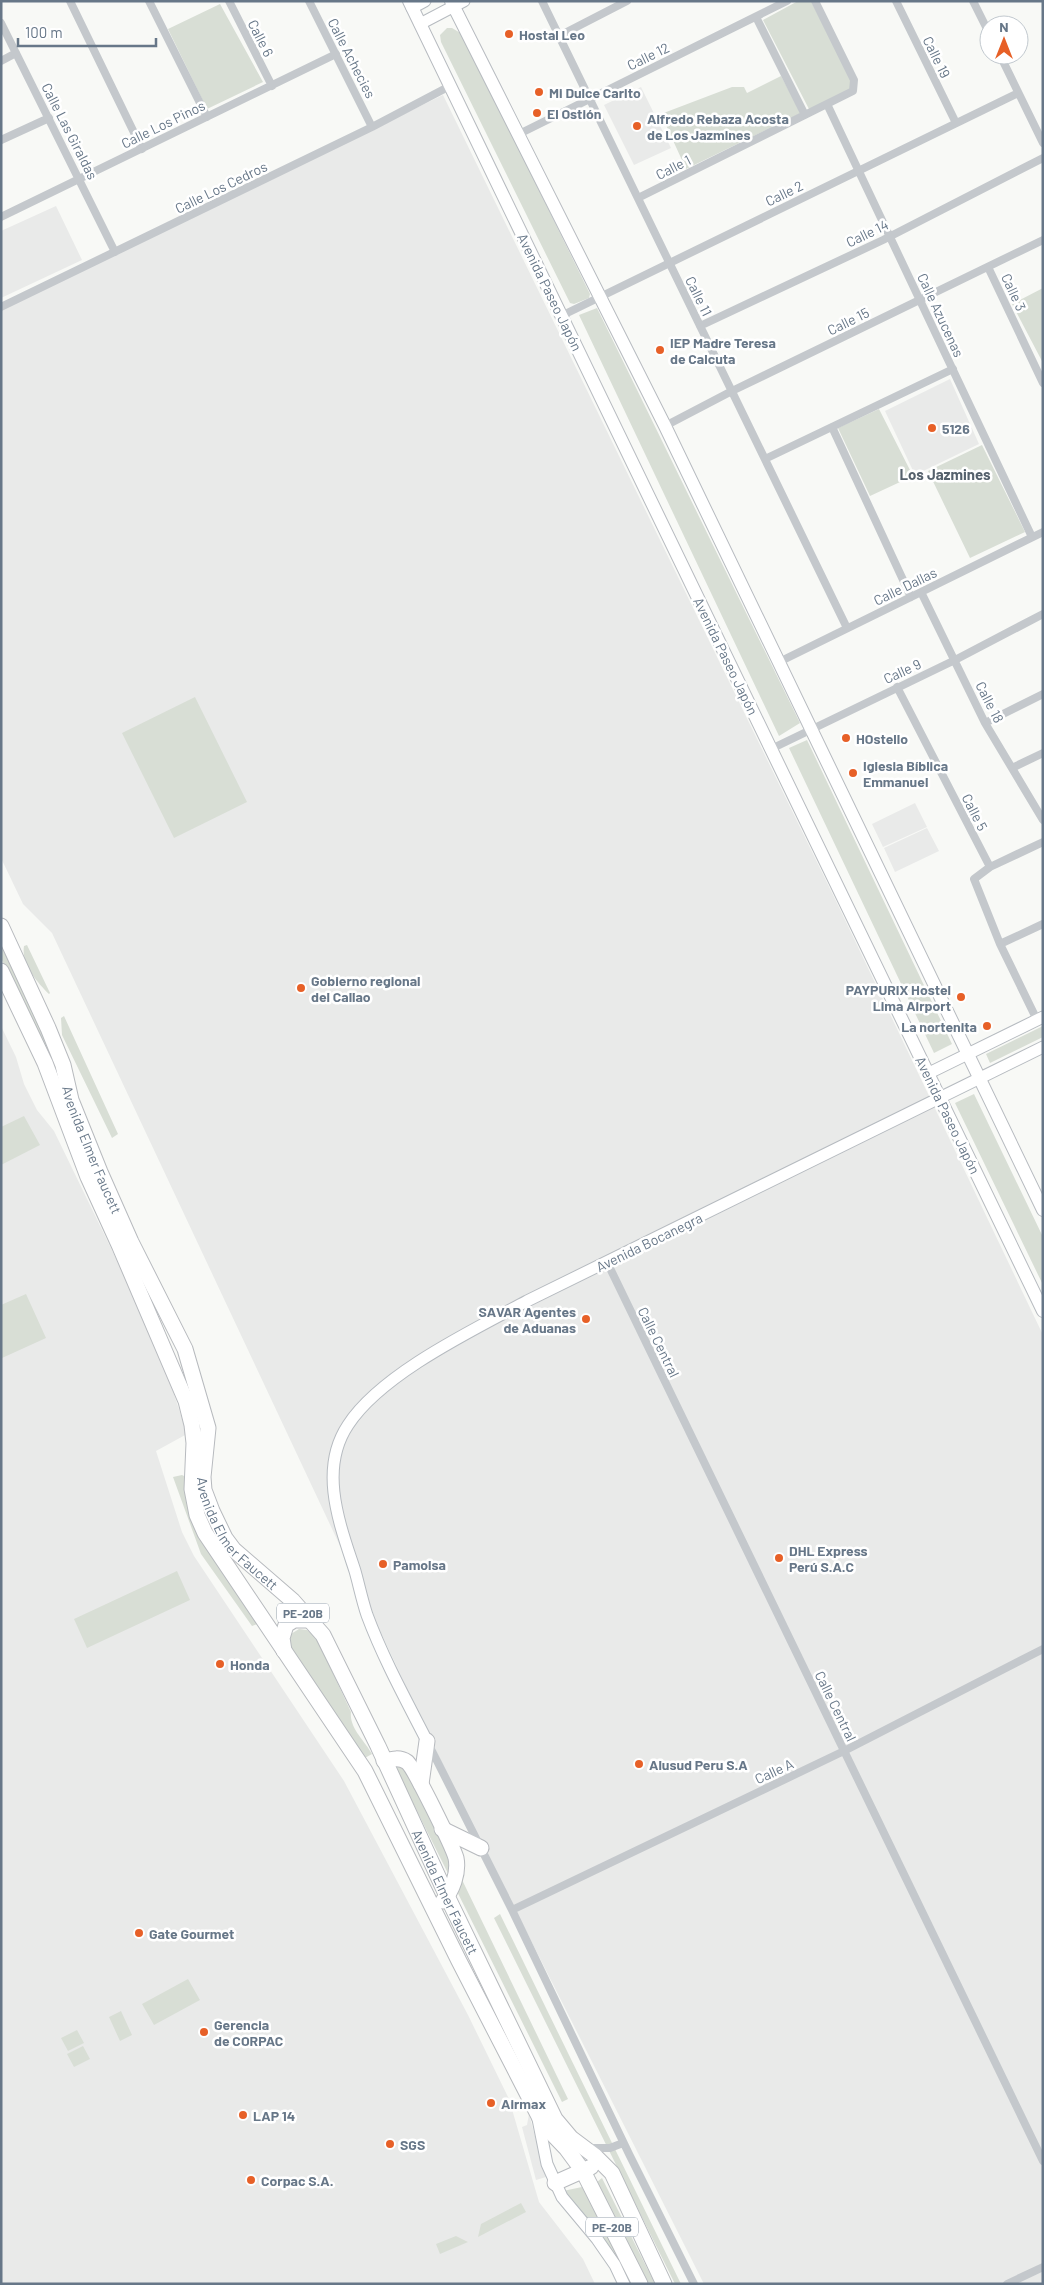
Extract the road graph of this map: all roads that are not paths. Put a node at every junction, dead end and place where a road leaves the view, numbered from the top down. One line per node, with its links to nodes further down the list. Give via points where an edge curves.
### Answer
1 (70, 1): 36 (street)
2 (149, 1): 29 (street)
3 (229, 1): 23 (street, Calle 6)
4 (309, 1): 20 (street, Calle Achecies)
5 (425, 1): 13 (street)
6 (542, 1): 18 (street, Calle 11)
7 (627, 1): 18 (street)
8 (787, 1): 15 (street, Calle 12)
9 (815, 1): 27 (street, Calle 1, via 854,80 853,91)
10 (896, 1): 31 (street, Calle 19)
11 (973, 1): 14 (street)
12 (456, 3): 17 (street); 33 (main road)
13 (410, 5): 17 (main road, Avenida Paseo Japón)
14 (980, 15)
15 (756, 17): 26 (street, Calle 12); 28 (street)
16 (1, 22): 19 (street, Calle Las Giraldas)
17 (420, 24): 24 (main road, Avenida Paseo Japón)
18 (559, 36): 26 (street, Calle 11)
19 (16, 53): 21 (street); 30 (street, Calle Las Giraldas)
20 (336, 54): 23 (street, Calle Los Pinos); 32 (street, Calle Achecies)
21 (1, 60)
22 (1005, 65): 25 (street)
23 (272, 86): 29 (street, Calle Los Pinos)
24 (450, 86): 32 (street, Calle Los Cedros); 50 (main road, Avenida Paseo Japón)
25 (1018, 93): 31 (street, Calle 2); 35 (street)
26 (590, 99): 33 (street, Calle 12); 40 (street, Calle 11)
27 (827, 104): 28 (street, Calle 1); 38 (street, Calle Azucenas)
28 (806, 115): 40 (street, Calle 1)
29 (207, 117): 36 (street, Calle Los Pinos)
30 (49, 118): 34 (street); 39 (street, Calle Las Giraldas)
31 (956, 124): 38 (street, Calle 2)
32 (372, 127): 44 (street, Calle Los Cedros)
33 (519, 134): 47 (main road)
34 (1, 140)
35 (1043, 143)
36 (142, 149): 39 (street, Calle Los Pinos)
37 (1043, 158): 42 (street, Calle 14)
38 (859, 171): 42 (street, Calle Azucenas); 45 (street, Calle 2)
39 (79, 179): 41 (street, Calle Los Pinos); 44 (street, Calle Las Giraldas)
40 (638, 198): 45 (street, Calle 11)
41 (1, 217)
42 (890, 236): 48 (street, Calle Azucenas); 51 (street, Calle 14)
43 (1043, 240): 46 (street, Calle 15)
44 (116, 252): 49 (street, Calle Los Cedros)
45 (670, 263): 47 (street, Calle 2); 51 (street, Calle 11)
46 (988, 267): 48 (street, Calle 15); 53 (street, Calle 3)
47 (600, 297): 50 (street, Calle 2); 55 (main road)
48 (920, 300): 52 (street, Calle Azucenas); 54 (street, Calle 15)
49 (1, 307)
50 (562, 316): 70 (main road, Avenida Paseo Japón)
51 (700, 326): 54 (street, Calle 11)
52 (953, 369): 56 (street); 59 (street, Calle Azucenas)
53 (1043, 383)
54 (732, 390): 55 (street, Calle 15); 57 (street, Calle 11)
55 (665, 426): 65 (main road)
56 (832, 427): 57 (street); 61 (street)
57 (765, 459): 63 (street, Calle 11)
58 (1043, 532): 59 (street, Calle Dallas)
59 (1032, 537): 60 (street, Calle Dallas)
60 (921, 592): 61 (street, Calle Dallas); 64 (street, Calle 18)
61 (911, 597): 63 (street, Calle Dallas)
62 (1043, 614): 64 (street, Calle 9)
63 (847, 628): 65 (street, Calle Dallas)
64 (955, 660): 66 (street, Calle 9); 68 (street, Calle 18)
65 (779, 662): 69 (main road)
66 (898, 687): 69 (street, Calle 9); 75 (street, Calle 5)
67 (1043, 694): 68 (street)
68 (985, 723): 72 (street, Calle 18)
69 (811, 729): 70 (street, Calle 9); 82 (main road)
70 (771, 749): 83 (main road, Avenida Paseo Japón)
71 (1043, 753): 72 (street)
72 (1012, 768): 73 (street, Calle 18)
73 (1043, 820)
74 (1043, 842): 75 (street)
75 (990, 867): 78 (street, via 974,879)
76 (1043, 924): 78 (street)
77 (1, 926): 89 (highway, Avenida Elmer Faucett / PE-20B, via 53,1039 71,1100 100,1172 131,1242 186,1349 208,1428 203,1477 210,1506 234,1550 293,1601)
78 (1000, 944): 80 (street)
79 (1, 971): 91 (highway, Avenida Elmer Faucett / PE-20B, via 45,1063 88,1177 186,1401 194,1442 192,1489 197,1515 205,1533)
80 (1040, 1018): 82 (street)
81 (1043, 1047): 84 (street, Avenida Bocanegra)
82 (968, 1053): 83 (street); 84 (main road)
83 (927, 1074): 85 (main road, Avenida Paseo Japón)
84 (979, 1079): 85 (street, Avenida Bocanegra); 86 (main road)
85 (939, 1098): 87 (street, Avenida Bocanegra); 88 (main road, Avenida Paseo Japón)
86 (1043, 1210)
87 (607, 1262): 92 (street, Avenida Bocanegra, via 451,1342 397,1377 348,1424 340,1439 333,1483 336,1506 367,1614); 93 (street, Calle Central)
88 (1043, 1311)
89 (309, 1620): 91 (highway, via 294,1620 286,1626 282,1638); 94 (highway, Avenida Elmer Faucett / PE-20B, via 323,1635)
90 (1043, 1649): 93 (street, Calle A)
91 (285, 1652): 99 (highway, Avenida Elmer Faucett / PE-20B, via 365,1771)
92 (427, 1741): 95 (highway); 97 (street)
93 (844, 1752): 100 (street, Calle A); 106 (street, Calle Central)
94 (384, 1762): 95 (highway, via 401,1759 409,1763); 98 (highway, Avenida Elmer Faucett / PE-20B)
95 (421, 1784): 96 (highway)
96 (442, 1829): 97 (highway); 98 (highway, via 456,1859 456,1876)
97 (481, 1848): 100 (street)
98 (447, 1896): 99 (highway); 101 (highway, Avenida Elmer Faucett / PE-20B)
99 (434, 1909): 102 (highway, Avenida Elmer Faucett / PE-20B)
100 (512, 1910): 104 (street)
101 (500, 2003): 102 (highway); 103 (highway, Avenida Elmer Faucett / PE-20B)
102 (484, 2010): 103 (highway, Avenida Elmer Faucett / PE-20B)
103 (543, 2110): 105 (highway, Avenida Elmer Faucett / PE-20B); 108 (highway, Avenida Elmer Faucett / PE-20B, via 543,2124); 109 (street, Avenida Elmer Faucett, via 544,2152)
104 (623, 2142): 105 (street, via 610,2148); 114 (street)
105 (583, 2148): 107 (highway, Avenida Elmer Faucett / PE-20B)
106 (1043, 2160)
107 (609, 2170): 108 (highway, via 591,2167); 113 (highway, Avenida Elmer Faucett / PE-20B)
108 (583, 2171): 109 (highway); 112 (highway, Avenida Elmer Faucett / PE-20B)
109 (555, 2182): 111 (street, Avenida Elmer Faucett, via 566,2203 606,2252)
110 (1043, 2266): 115 (street)
111 (624, 2284)
112 (640, 2284)
113 (664, 2284)
114 (694, 2284)
115 (1007, 2284)

